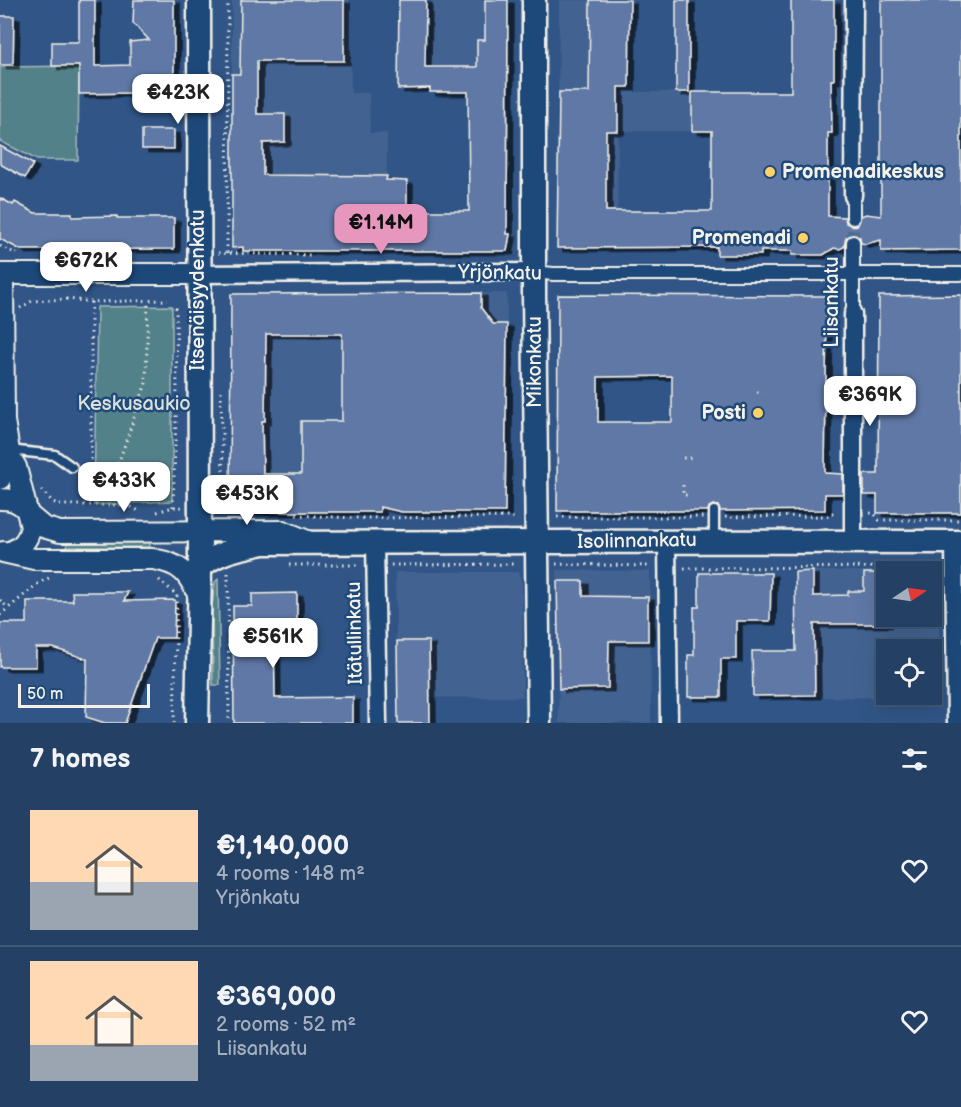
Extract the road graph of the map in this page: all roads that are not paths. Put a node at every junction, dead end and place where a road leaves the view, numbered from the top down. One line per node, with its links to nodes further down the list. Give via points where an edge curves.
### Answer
1 (199, 0): 10 (main road, Itsenäisyydenkatu)
2 (534, 0): 7 (main road, Mikonkatu)
3 (854, 0): 4 (street)
4 (853, 196): 5 (street)
5 (853, 218)
6 (853, 242): 8 (street, Liisankatu)
7 (534, 272): 8 (street, Yrjönkatu); 10 (street, Yrjönkatu); 26 (main road, Mikonkatu)
8 (853, 273): 11 (street, Yrjönkatu); 12 (street, Liisankatu)
9 (1, 274): 10 (street, Yrjönkatu); 13 (street, via 4,421)
10 (198, 274): 19 (main road, Itsenäisyydenkatu, via 200,506)
11 (961, 274)
12 (853, 314): 22 (street, Liisankatu)
13 (9, 453): 14 (lane, via 55,455); 15 (street, via 3,467)
14 (72, 467)
15 (10, 479): 18 (street)
16 (0, 499): 18 (street, via 18,502)
17 (714, 511): 20 (lane)
18 (27, 512): 19 (street, via 43,527 60,532 156,522); 27 (street, via 31,527 24,544)
19 (193, 532): 23 (street); 28 (main road, Itsenäisyydenkatu)
20 (714, 540): 21 (main road, Isolinnankatu); 22 (main road, Isolinnankatu)
21 (667, 541): 26 (main road, Isolinnankatu); 33 (street)
22 (853, 541): 25 (main road, Isolinnankatu)
23 (228, 542): 24 (main road, Isolinnankatu); 28 (main road, Isolinnankatu)
24 (375, 542): 26 (main road, Isolinnankatu); 31 (street, Itätullinkatu)
25 (958, 542): 34 (street, via 954,567)
26 (536, 543): 32 (main road, Mikonkatu)
27 (2, 552): 29 (street, via 34,559 167,562 189,576)
28 (200, 567): 29 (main road, Itsenäisyydenkatu)
29 (200, 598): 30 (main road, Itsenäisyydenkatu)
30 (197, 723)
31 (378, 723)
32 (539, 723)
33 (669, 723)
34 (956, 723)

